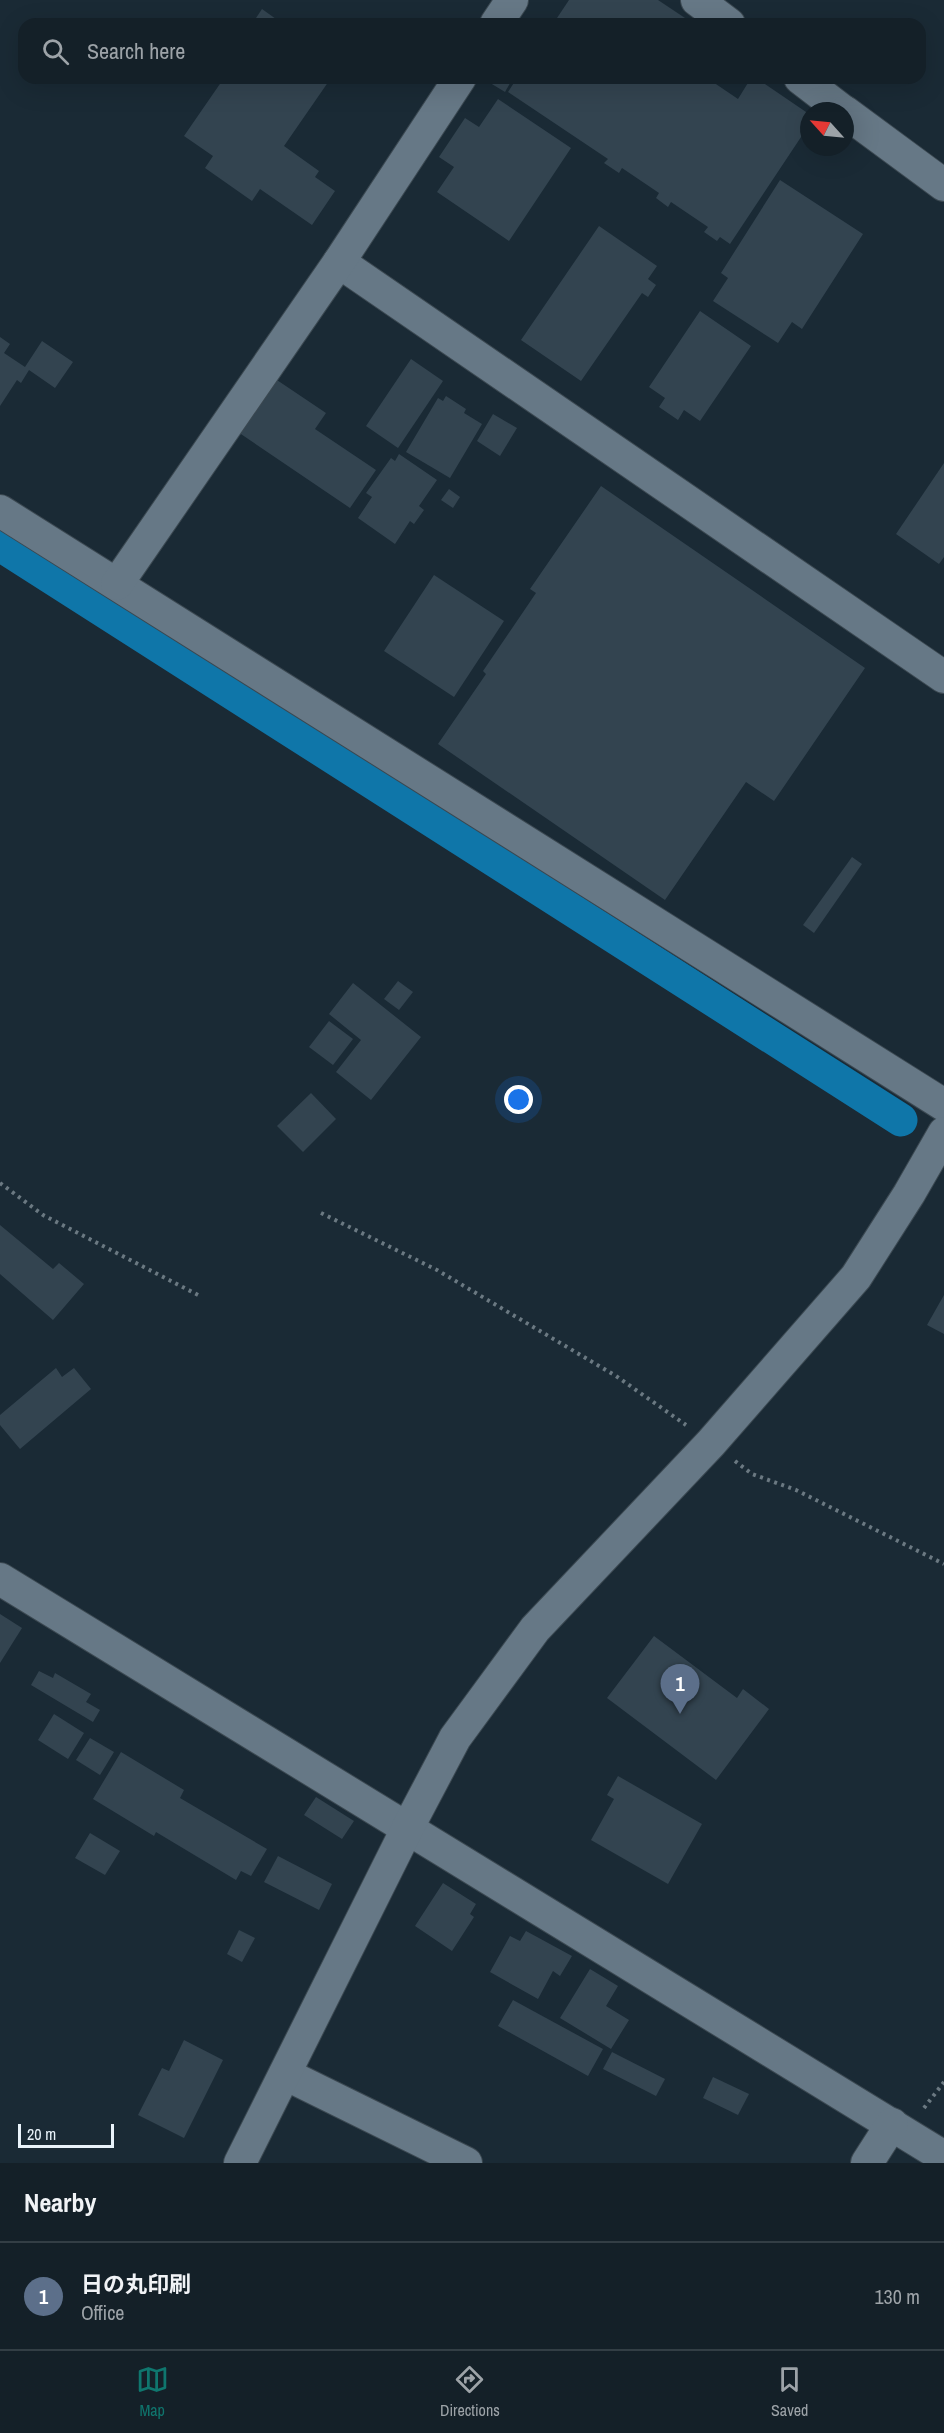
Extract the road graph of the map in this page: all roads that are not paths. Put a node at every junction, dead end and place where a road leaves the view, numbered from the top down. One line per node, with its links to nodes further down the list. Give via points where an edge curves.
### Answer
1 (512, 0): 3 (street)
2 (697, 0): 4 (street)
3 (500, 18)
4 (721, 18)
5 (456, 84): 10 (street)
6 (808, 84): 7 (street)
7 (831, 102)
8 (854, 119): 9 (street)
9 (944, 185)
10 (339, 262): 12 (street); 13 (street)
11 (0, 511): 12 (street)
12 (117, 584): 14 (street)
13 (944, 677)
14 (944, 1105)
15 (944, 1133): 17 (street, via 856,1277 711,1443 535,1629 455,1738)
16 (0, 1579): 17 (street)
17 (407, 1829): 18 (street); 19 (street)
18 (285, 2074): 21 (street); 22 (street)
19 (892, 2124): 20 (street); 23 (street)
20 (944, 2157)
21 (240, 2163)
22 (466, 2163)
23 (867, 2163)

